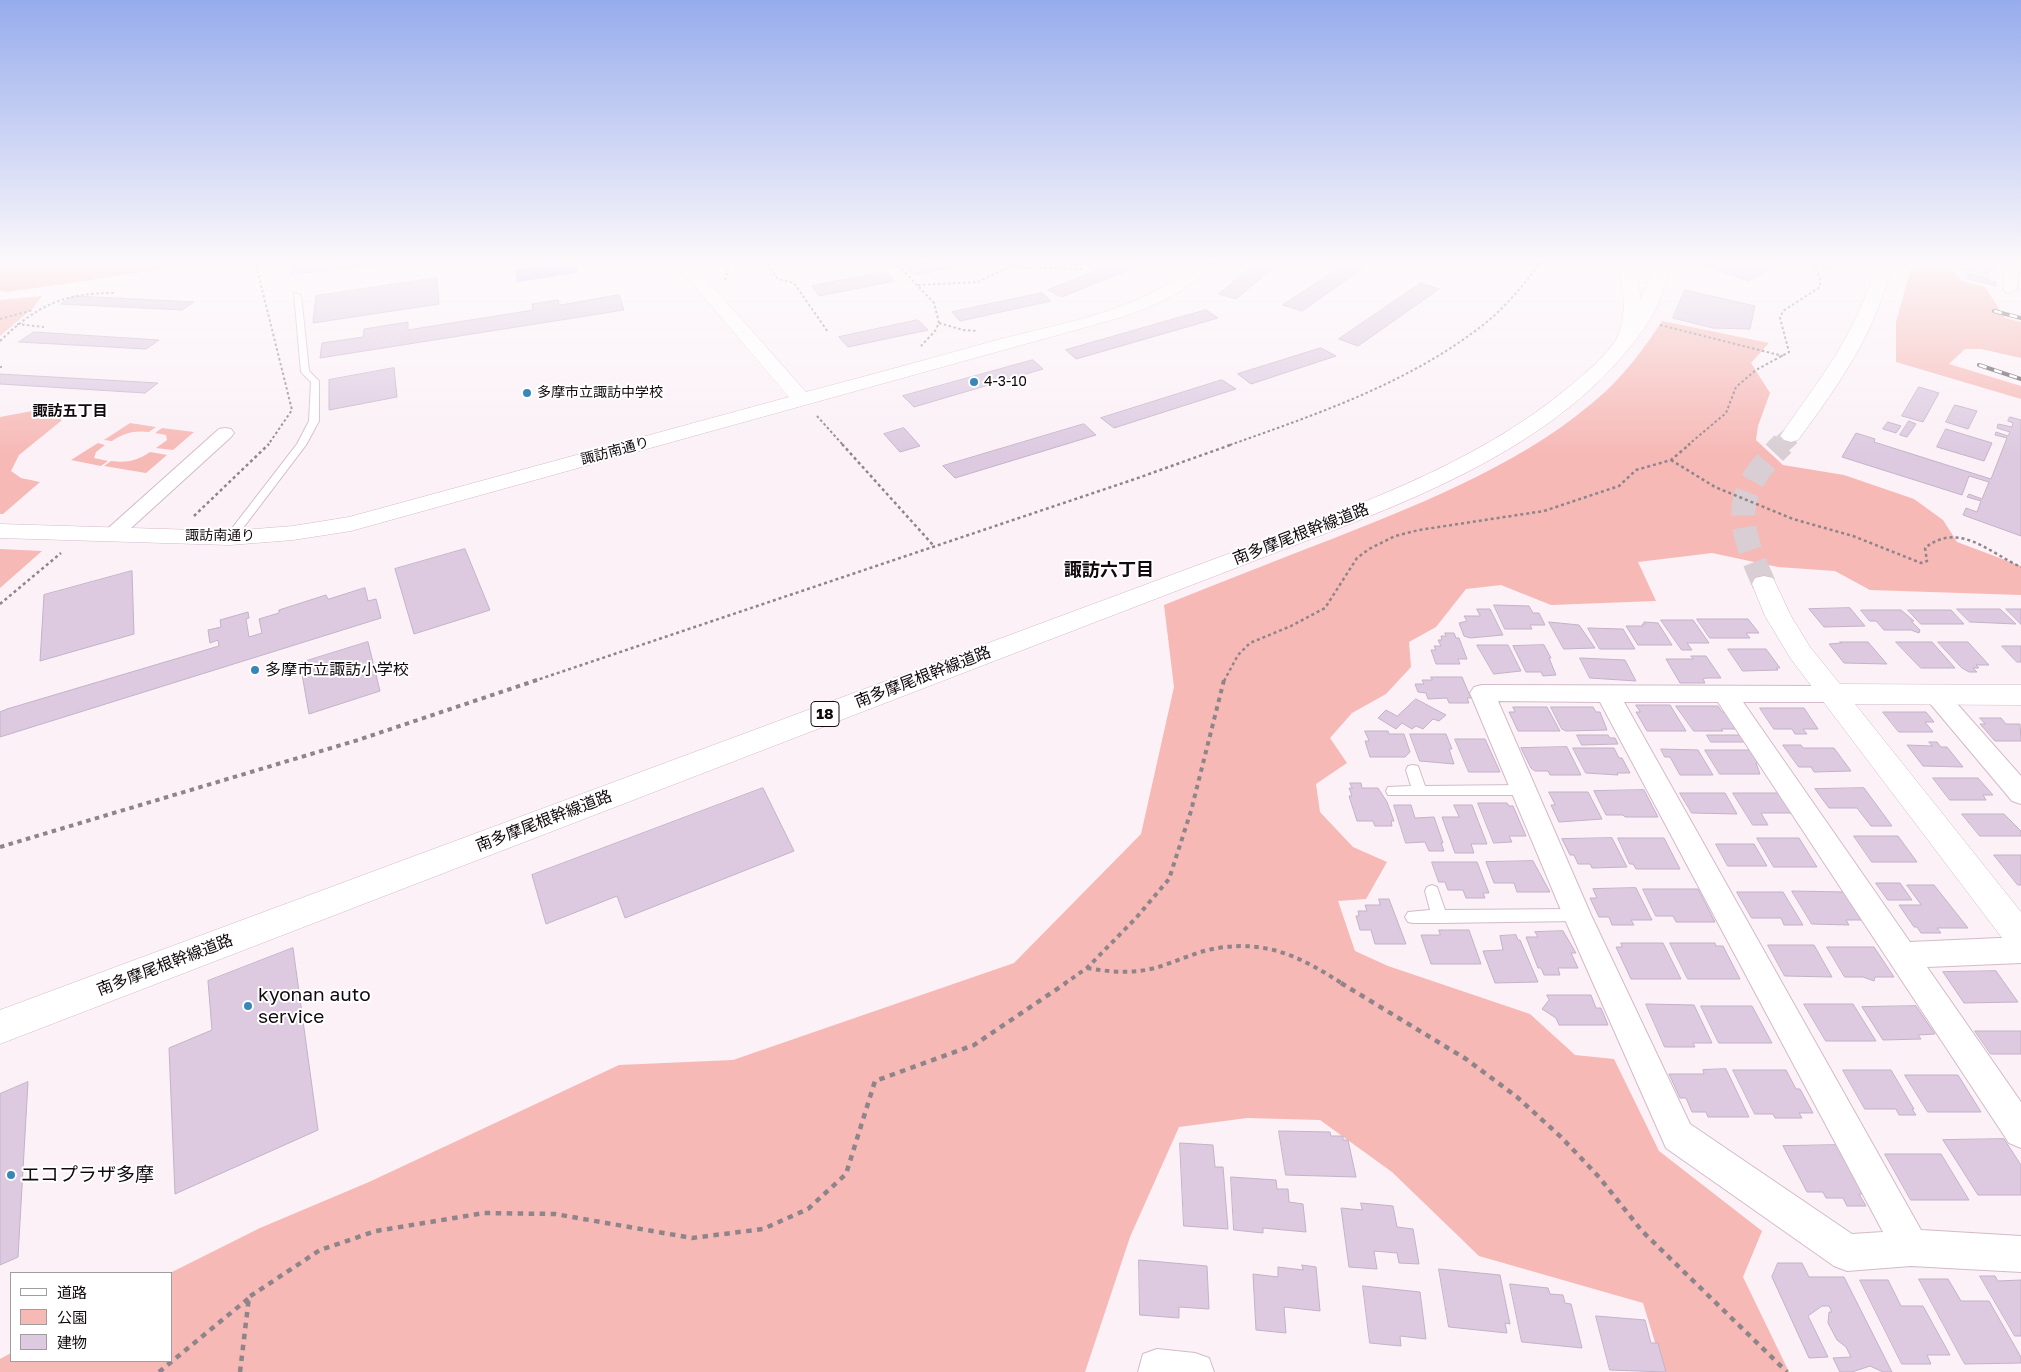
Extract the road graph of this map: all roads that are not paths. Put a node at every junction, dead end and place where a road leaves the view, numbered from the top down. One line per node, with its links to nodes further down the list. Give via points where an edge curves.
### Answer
1 (300, 325): 13 (lane, via 305,372 315,381 314,421 301,445)
2 (737, 325): 8 (street)
3 (1074, 325): 8 (street, 諏訪南通り)
4 (1630, 325): 7 (street, 南多摩尾根幹線道路 / 18)
5 (1636, 325): 7 (street, 南多摩尾根幹線道路 / 18)
6 (1864, 325): 10 (street)
7 (1620, 350): 32 (street, 南多摩尾根幹線道路 / 18, via 1568,400 1492,449 1370,507)
8 (802, 400): 13 (street, 諏訪南通り, via 350,524 293,534)
9 (225, 433): 12 (street)
10 (1791, 436)
11 (0, 530): 12 (street, 諏訪南通り)
12 (112, 535): 13 (street, 諏訪南通り)
13 (230, 538)
14 (1764, 584): 17 (street, via 1800,653)
15 (1608, 694): 16 (street); 21 (street, via 1482,693); 34 (street)
16 (1725, 694): 17 (street); 31 (street)
17 (1830, 694): 19 (street); 29 (street)
18 (2021, 694): 19 (street)
19 (1936, 695): 24 (street)
20 (1413, 770): 23 (lane)
21 (1523, 790): 23 (lane); 26 (street)
22 (1393, 791): 23 (lane)
23 (1420, 791)
24 (2021, 794)
25 (1432, 891): 28 (lane)
26 (1577, 915): 28 (lane); 34 (street, via 1678,1136 1847,1253)
27 (1413, 917): 28 (lane)
28 (1440, 917)
29 (2021, 937)
30 (2021, 950): 31 (street)
31 (1903, 955): 33 (street)
32 (0, 1027)
33 (2021, 1131)
34 (1912, 1248): 35 (street)
35 (2021, 1254)
36 (1157, 1372): 37 (street, via 1157,1368)
37 (1195, 1372)

